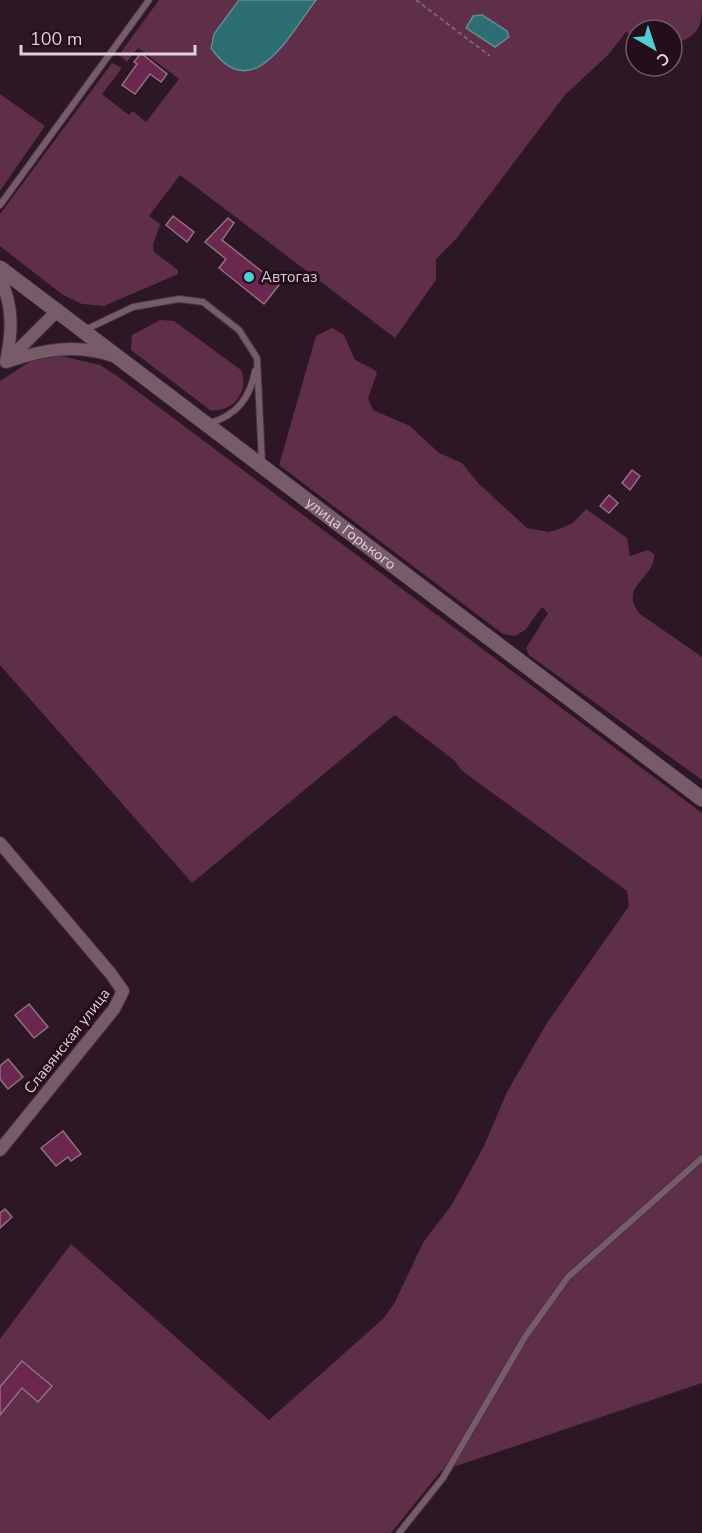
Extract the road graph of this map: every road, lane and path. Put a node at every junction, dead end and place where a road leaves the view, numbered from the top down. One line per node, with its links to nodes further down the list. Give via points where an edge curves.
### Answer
1 (149, 0): 4 (lane)
2 (416, 0): 3 (path)
3 (490, 56)
4 (0, 205)
5 (0, 268): 7 (main road, улица Горького)
6 (0, 279): 11 (street, via 12,328)
7 (58, 310): 8 (main road, улица Горького); 11 (street)
8 (85, 330): 9 (lane, via 107,317 157,301 203,302 239,330); 10 (main road, улица Горького)
9 (257, 358): 12 (lane, via 252,383 241,406 221,420); 13 (lane)
10 (122, 359): 11 (street, via 71,347 29,354); 12 (main road, улица Горького)
11 (3, 365)
12 (207, 424): 13 (main road, улица Горького)
13 (262, 466): 14 (main road, улица Горького)
14 (702, 799)
15 (0, 843): 16 (street, Славянская улица, via 123,991 114,1010)
16 (1, 1147)
17 (702, 1158): 18 (lane, via 604,1243 557,1291 525,1336 443,1478)
18 (399, 1533)

